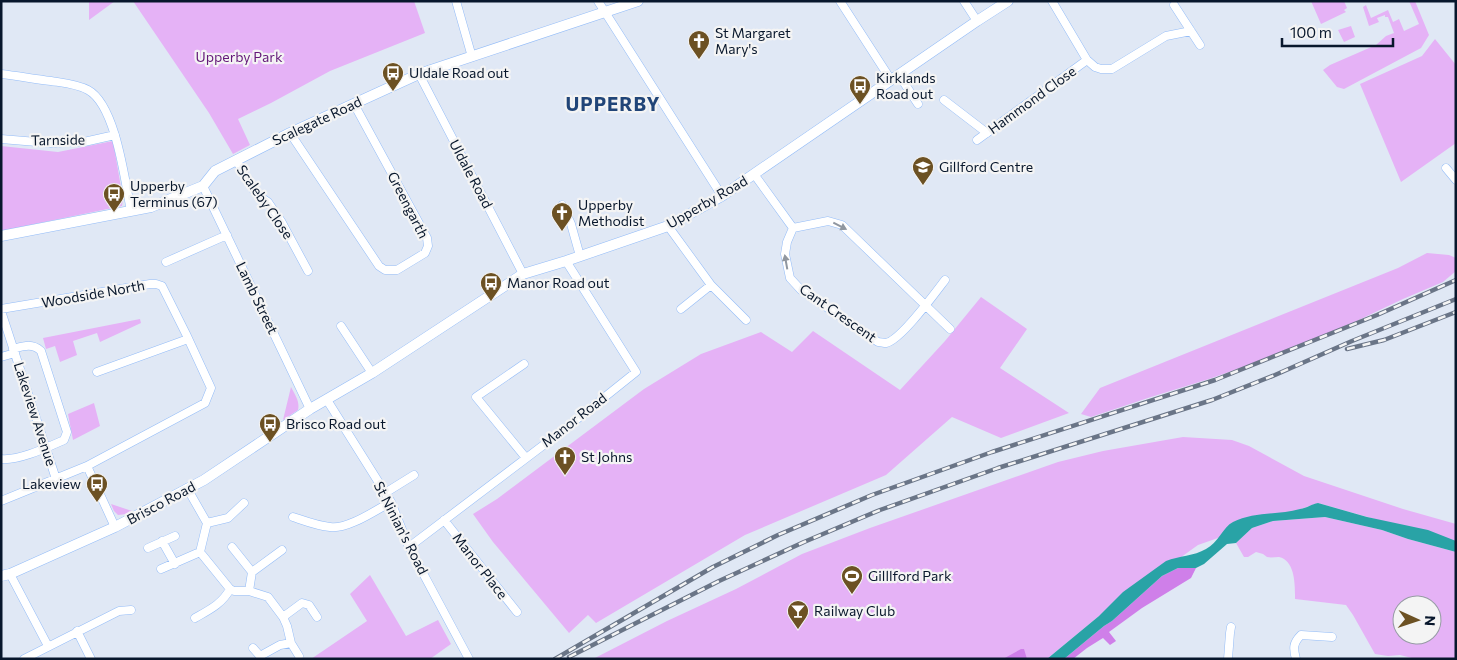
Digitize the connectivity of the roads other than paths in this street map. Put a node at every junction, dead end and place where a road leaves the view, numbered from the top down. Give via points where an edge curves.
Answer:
1 (456, 1) edge
2 (598, 1) edge
3 (638, 1) edge
4 (840, 1) edge
5 (964, 1) edge
6 (1008, 1) edge
7 (1052, 1) edge
8 (1174, 5) dead end
9 (605, 13) junction
10 (977, 21) junction
11 (1191, 31) junction
12 (1200, 45) dead end
13 (472, 57) junction
14 (1087, 60) junction
15 (1, 74) edge
16 (419, 74) junction
17 (895, 77) junction
18 (944, 100) dead end
19 (354, 104) junction
20 (918, 104) dead end
21 (290, 133) junction
22 (987, 133) junction
23 (114, 135) junction
24 (1, 138) edge
25 (977, 140) dead end
26 (236, 160) junction
27 (1446, 168) dead end
28 (754, 174) junction
29 (1456, 180) edge
30 (203, 186) junction
31 (722, 196) junction
32 (562, 205) dead end
33 (131, 211) junction
34 (668, 226) junction
35 (793, 228) junction
36 (227, 235) junction
37 (1, 236) edge
38 (580, 256) junction
39 (566, 261) junction
40 (166, 262) dead end
41 (308, 271) dead end
42 (523, 274) junction
43 (945, 280) dead end
44 (711, 285) junction
45 (925, 305) junction
46 (681, 309) dead end
47 (1, 310) edge
48 (746, 320) dead end
49 (341, 326) dead end
50 (950, 330) dead end
51 (188, 339) junction
52 (14, 351) junction
53 (1, 357) edge
54 (524, 364) dead end
55 (97, 372) dead end
56 (372, 372) junction
57 (327, 400) junction
58 (310, 409) junction
59 (46, 448) junction
60 (526, 458) junction
61 (1, 459) edge
62 (87, 466) junction
63 (414, 474) dead end
64 (56, 479) junction
65 (187, 488) junction
66 (385, 493) junction
67 (1, 501) edge
68 (391, 502) junction
69 (244, 503) dead end
70 (293, 517) dead end
71 (444, 520) junction
72 (207, 523) junction
73 (115, 527) junction
74 (175, 536) dead end
75 (162, 541) junction
76 (232, 547) dead end
77 (408, 547) junction
78 (148, 548) dead end
79 (282, 550) dead end
80 (200, 552) junction
81 (175, 564) junction
82 (161, 569) dead end
83 (252, 572) junction
84 (5, 575) edge
85 (230, 589) junction
86 (249, 591) junction
87 (131, 610) dead end
88 (517, 612) dead end
89 (283, 617) junction
90 (195, 618) dead end
91 (317, 618) dead end
92 (1232, 627) dead end
93 (77, 631) junction
94 (1332, 637) dead end
95 (291, 643) junction
96 (48, 646) junction
97 (253, 648) dead end
98 (299, 656) dead end
99 (24, 659) edge
100 (91, 659) edge
101 (470, 659) edge
102 (1228, 659) edge
103 (1296, 659) edge

1 - 13 street
2 - 9 street
3 - 9 street, Scalegate Road
4 - 17 street
5 - 10 street
6 - 10 street, Upperby Road
7 - 14 street
8 - 11 street
9 - 13 street, Scalegate Road
9 - 31 street
10 - 17 street, Upperby Road
11 - 12 street
11 - 14 street via 1166,36 1112,69 1095,67
13 - 16 street, Scalegate Road
14 - 22 street, Hammond Close
15 - 23 street via 76,85 90,91 102,103
16 - 19 street, Scalegate Road
16 - 42 street, Uldale Road
17 - 20 street
17 - 28 street, Upperby Road
18 - 22 street
19 - 21 street, Scalegate Road
19 - 21 street, Greengarth via 427,238 425,253 397,270 385,270 379,266
21 - 26 street, Scalegate Road
22 - 25 street, Hammond Close
23 - 24 street, Tarnside via 84,142 49,143
23 - 33 street
26 - 30 street, Scalegate Road via 215,171
26 - 41 street, Scaleby Close via 256,194 268,202 282,221
27 - 29 street
28 - 31 street, Upperby Road
28 - 35 street
30 - 33 street, Scalegate Road via 151,207
30 - 36 street, Lamb Street
31 - 34 street, Upperby Road
32 - 38 street
33 - 37 street, Scalegate Road
34 - 38 street, Upperby Road
34 - 44 street
35 -> 45 street via 828,221 842,225
45 -> 35 street, Cant Crescent via 899,335 885,343 878,342 801,290 790,278 785,254
36 - 40 street
36 - 58 street, Lamb Street
38 - 39 street, Upperby Road
39 - 42 street, Upperby Road
39 - 60 street, Manor Road via 636,372
42 - 56 street, Upperby Road
43 - 45 street
44 - 46 street
44 - 48 street
45 - 50 street
47 - 51 street, Woodside North via 156,284 162,286
47 - 52 street, Lakeview Avenue
49 - 56 street
51 - 55 street
51 - 62 street, Woodside North via 211,388 205,403
52 - 53 street
52 - 59 street, Lakeview Avenue
52 - 59 street via 35,346 41,351 67,432 64,440
54 - 60 street via 476,397
56 - 57 street, Upperby Road
57 - 58 street, Upperby Road
57 - 66 street, St Ninian's Road
58 - 65 street, Brisco Road
59 - 61 street via 8,460
59 - 64 street, Lakeview Avenue
60 - 71 street, Manor Road
62 - 64 street, Lakeview Avenue
62 - 73 street
63 - 66 street
64 - 67 street
65 - 72 street
65 - 73 street, Brisco Road
66 - 68 street, St Ninian's Road
68 - 70 street via 351,523 332,528
68 - 77 street, St Ninian's Road
69 - 72 street via 228,518
71 - 77 street, Manor Road
71 - 88 street, Manor Place
72 - 80 street
73 - 84 street, Brisco Road
74 - 75 street
75 - 78 street
75 - 81 street
76 - 83 street
77 - 101 street, St Ninian's Road
79 - 83 street
80 - 81 street
80 - 85 street
81 - 82 street
83 - 86 street
84 - 96 street
85 - 86 street
85 - 90 street via 216,606
86 - 89 street via 268,597
87 - 93 street via 119,610
89 - 91 street via 302,603 309,605
89 - 95 street
92 - 102 street
93 - 96 street
93 - 100 street
94 - 103 street via 1301,635 1293,650
95 - 97 street via 260,656
95 - 98 street
96 - 99 street

